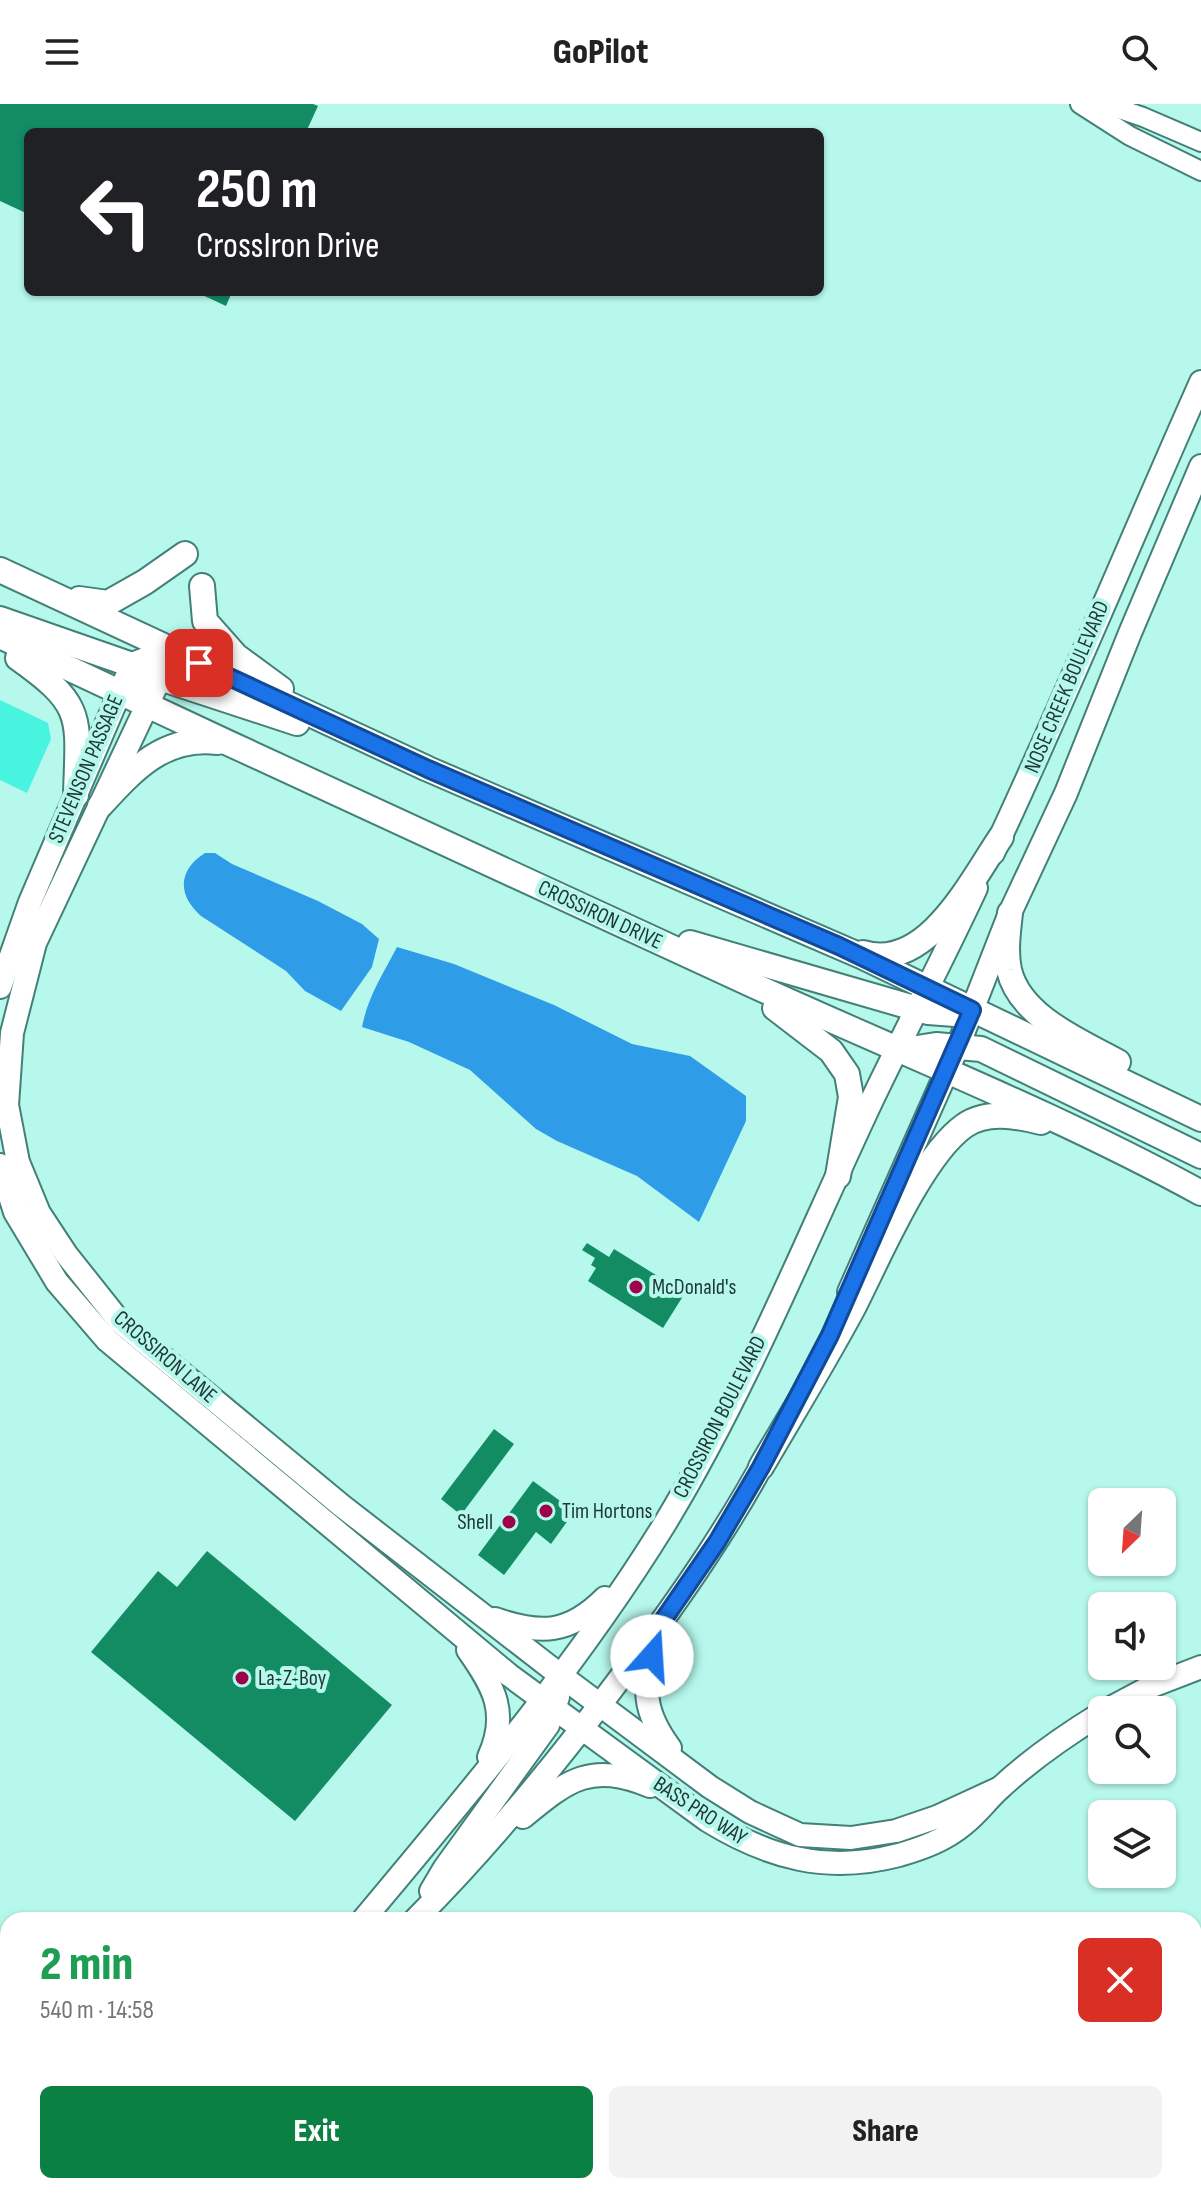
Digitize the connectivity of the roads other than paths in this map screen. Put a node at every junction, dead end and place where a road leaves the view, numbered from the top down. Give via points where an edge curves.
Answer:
1 (1080, 104) edge
2 (1105, 104) edge
3 (1201, 142) edge
4 (1201, 171) edge
5 (1201, 382) edge
6 (1198, 474) edge
7 (185, 554) dead end
8 (0, 570) edge
9 (202, 586) dead end
10 (57, 596) junction
11 (0, 619) edge
12 (0, 636) edge
13 (144, 637) junction
14 (0, 645) edge
15 (172, 650) junction
16 (132, 665) junction
17 (160, 678) junction
18 (119, 692) junction
19 (146, 705) junction
20 (322, 720) junction
21 (228, 744) junction
22 (402, 757) junction
23 (76, 795) junction
24 (100, 806) junction
25 (1001, 837) junction
26 (40, 906) junction
27 (581, 906) junction
28 (1010, 913) junction
29 (839, 946) junction
30 (688, 955) junction
31 (0, 987) edge
32 (922, 999) junction
33 (972, 1010) junction
34 (958, 1046) junction
35 (898, 1051) junction
36 (946, 1072) junction
37 (1201, 1106) edge
38 (1201, 1119) edge
39 (1095, 1137) junction
40 (1201, 1156) edge
41 (0, 1165) edge
42 (838, 1176) junction
43 (1201, 1193) edge
44 (761, 1467) junction
45 (635, 1569) junction
46 (477, 1613) junction
47 (454, 1629) junction
48 (657, 1629) junction
49 (1201, 1667) edge
50 (560, 1675) junction
51 (1133, 1696) edge
52 (549, 1704) junction
53 (601, 1704) junction
54 (1088, 1722) edge
55 (582, 1728) junction
56 (688, 1771) junction
57 (479, 1781) junction
58 (1000, 1788) junction
59 (673, 1795) junction
60 (472, 1860) junction
61 (370, 1912) edge
62 (420, 1912) edge
63 (423, 1912) edge

1 - 4 street
2 - 3 street
5 - 25 street, NOSE CREEK BOULEVARD
6 - 28 street, NOSE CREEK BOULEVARD via 1089,741
7 - 10 main road via 108,603
8 - 10 main road
9 - 20 main road via 205,621 220,639
10 - 13 main road
11 - 16 main road
12 - 18 main road, CROSSIRON DRIVE
13 - 15 main road
13 - 16 street, STEVENSON PASSAGE
14 - 23 main road via 45,677 71,706 78,736
15 - 16 main road
15 - 17 street, STEVENSON PASSAGE
15 - 20 main road
16 - 18 street, STEVENSON PASSAGE
17 - 18 main road via 145,678
17 - 19 street, STEVENSON PASSAGE
17 - 22 main road
18 - 19 main road, CROSSIRON DRIVE
18 - 23 street, STEVENSON PASSAGE
19 - 21 main road, CROSSIRON DRIVE
19 - 24 street, STEVENSON PASSAGE
20 - 22 main road
21 - 24 main road via 203,740 163,749 137,766
21 - 27 main road, CROSSIRON DRIVE
22 - 29 main road
23 - 26 street, STEVENSON PASSAGE
24 - 26 street, STEVENSON PASSAGE
25 - 29 main road via 929,936 885,956
25 - 32 street, NOSE CREEK BOULEVARD
26 - 31 street
26 - 46 street, CROSSIRON LANE via 12,1033 7,1105 18,1162 39,1213 120,1322
27 - 30 main road, CROSSIRON DRIVE
27 - 32 main road via 674,939
28 - 33 street, NOSE CREEK BOULEVARD
28 - 37 main road via 1010,974 1035,1011
29 - 32 main road
30 - 35 main road, CROSSIRON DRIVE
30 - 42 main road via 802,1026 841,1063 851,1097
32 - 33 main road via 955,1014
32 - 35 street, CROSSIRON BOULEVARD
33 - 34 street
33 - 38 main road
34 - 35 main road
34 - 36 street
34 - 40 main road via 1006,1060
35 - 36 main road, CROSSIRON DRIVE
35 - 42 street, CROSSIRON BOULEVARD
36 - 39 main road, CROSSIRON DRIVE
36 - 44 street via 830,1335
39 - 43 main road, CROSSIRON DRIVE
39 - 44 main road via 1002,1115 974,1120 948,1140
41 - 47 street, CROSSIRON LANE via 15,1212 51,1272 107,1340
42 - 45 street, CROSSIRON BOULEVARD via 713,1441
44 - 48 street
45 - 46 street via 587,1614 557,1628 538,1630
45 - 50 street, CROSSIRON BOULEVARD
46 - 50 street, CROSSIRON LANE
47 - 52 street, CROSSIRON LANE
47 - 57 street via 493,1691 500,1713 495,1746
48 - 53 street
48 - 56 street via 647,1704 653,1725
49 - 51 street, BASS PRO WAY
50 - 52 street
50 - 53 street, BASS PRO WAY
52 - 55 street, BASS PRO WAY
52 - 57 street
52 - 62 street via 542,1733 444,1869
53 - 55 street
53 - 56 street, BASS PRO WAY
54 - 58 street, BASS PRO WAY
55 - 59 street, BASS PRO WAY
55 - 60 street
56 - 58 street, BASS PRO WAY via 763,1819 800,1835 820,1837 896,1831
57 - 61 street
58 - 59 street, BASS PRO WAY via 943,1838 894,1856 841,1865 792,1859 739,1840
59 - 60 street via 607,1773 578,1779
60 - 63 street

